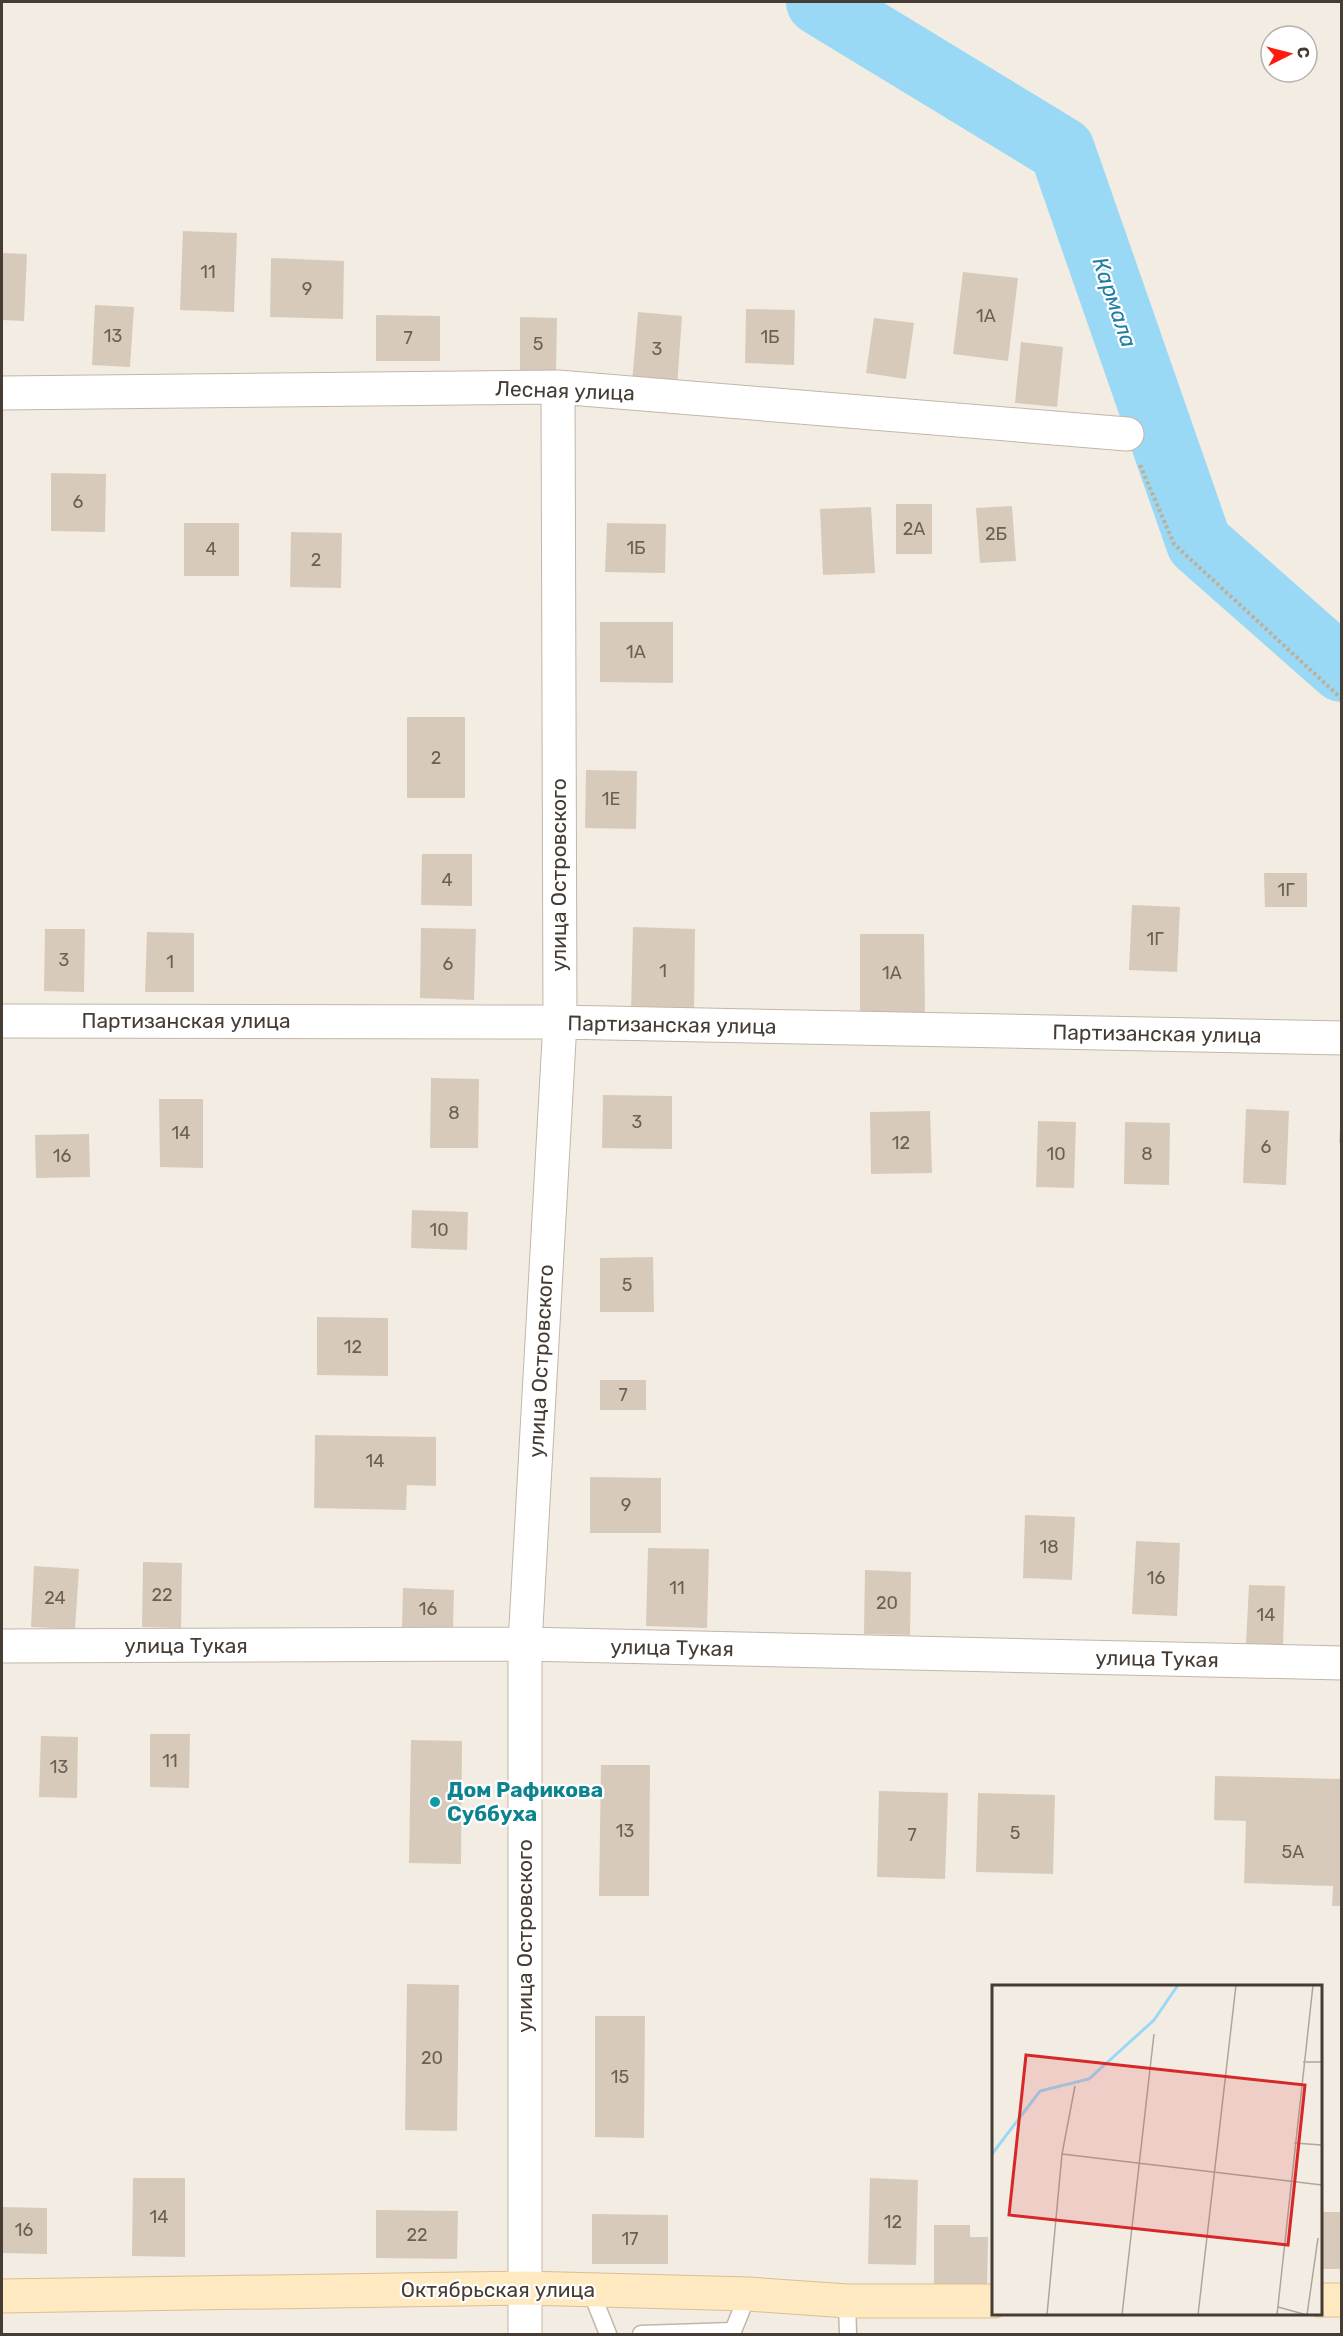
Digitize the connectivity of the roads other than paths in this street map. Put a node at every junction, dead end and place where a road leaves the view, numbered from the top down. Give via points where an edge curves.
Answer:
1 (558, 387) junction
2 (2, 393) edge
3 (1127, 435) road end
4 (2, 1021) edge
5 (560, 1022) junction
6 (1341, 1038) edge
7 (525, 1644) junction
8 (2, 1646) edge
9 (1341, 1663) edge
10 (525, 2288) junction
11 (590, 2289) junction
12 (748, 2294) junction
13 (2, 2296) edge
14 (1322, 2300) edge
15 (1341, 2300) edge
16 (847, 2301) junction
17 (992, 2301) edge
18 (525, 2334) edge
19 (608, 2334) edge
20 (641, 2334) edge
21 (848, 2334) edge

1 - 2 street, Лесная улица
1 - 3 street, Лесная улица
1 - 5 street, улица Островского
4 - 5 street, Партизанская улица
5 - 6 street, Партизанская улица
5 - 7 street, улица Островского
7 - 8 street, улица Тукая
7 - 9 street, улица Тукая
7 - 10 street, улица Островского
10 - 11 main road, Октябрьская улица
10 - 13 main road, Октябрьская улица
10 - 18 street, улица Островского
11 - 12 main road, Октябрьская улица
11 - 19 lane
12 - 16 main road, Октябрьская улица
12 - 20 lane via 733,2331
14 - 15 main road
16 - 17 main road, Октябрьская улица
16 - 21 lane

